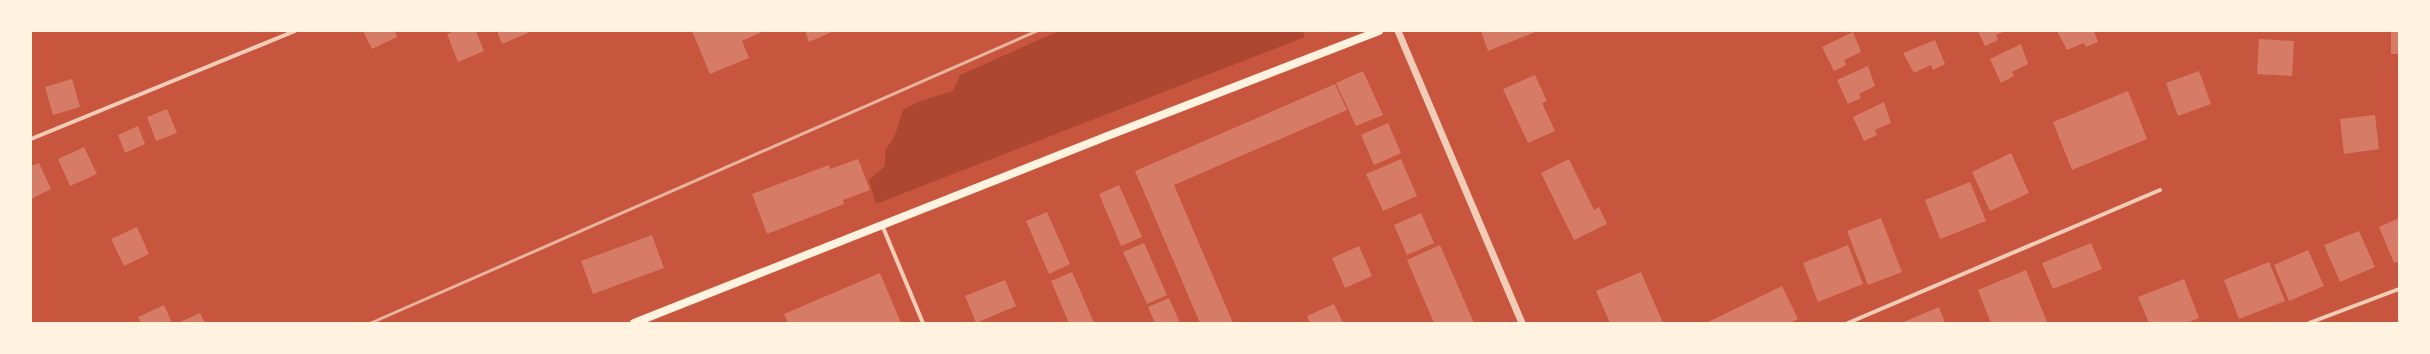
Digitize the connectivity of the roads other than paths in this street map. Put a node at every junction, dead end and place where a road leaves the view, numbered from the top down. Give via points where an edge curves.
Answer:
1 (295, 31) edge
2 (1379, 31) edge
3 (1398, 31) edge
4 (31, 139) edge
5 (2160, 190) dead end
6 (882, 225) junction
7 (2399, 289) edge
8 (634, 323) edge
9 (922, 323) edge
10 (1522, 323) edge
11 (1848, 323) edge
12 (2309, 323) edge

1 - 4 street
2 - 6 main road
3 - 10 street
5 - 11 street
6 - 8 main road
6 - 9 street
7 - 12 street

